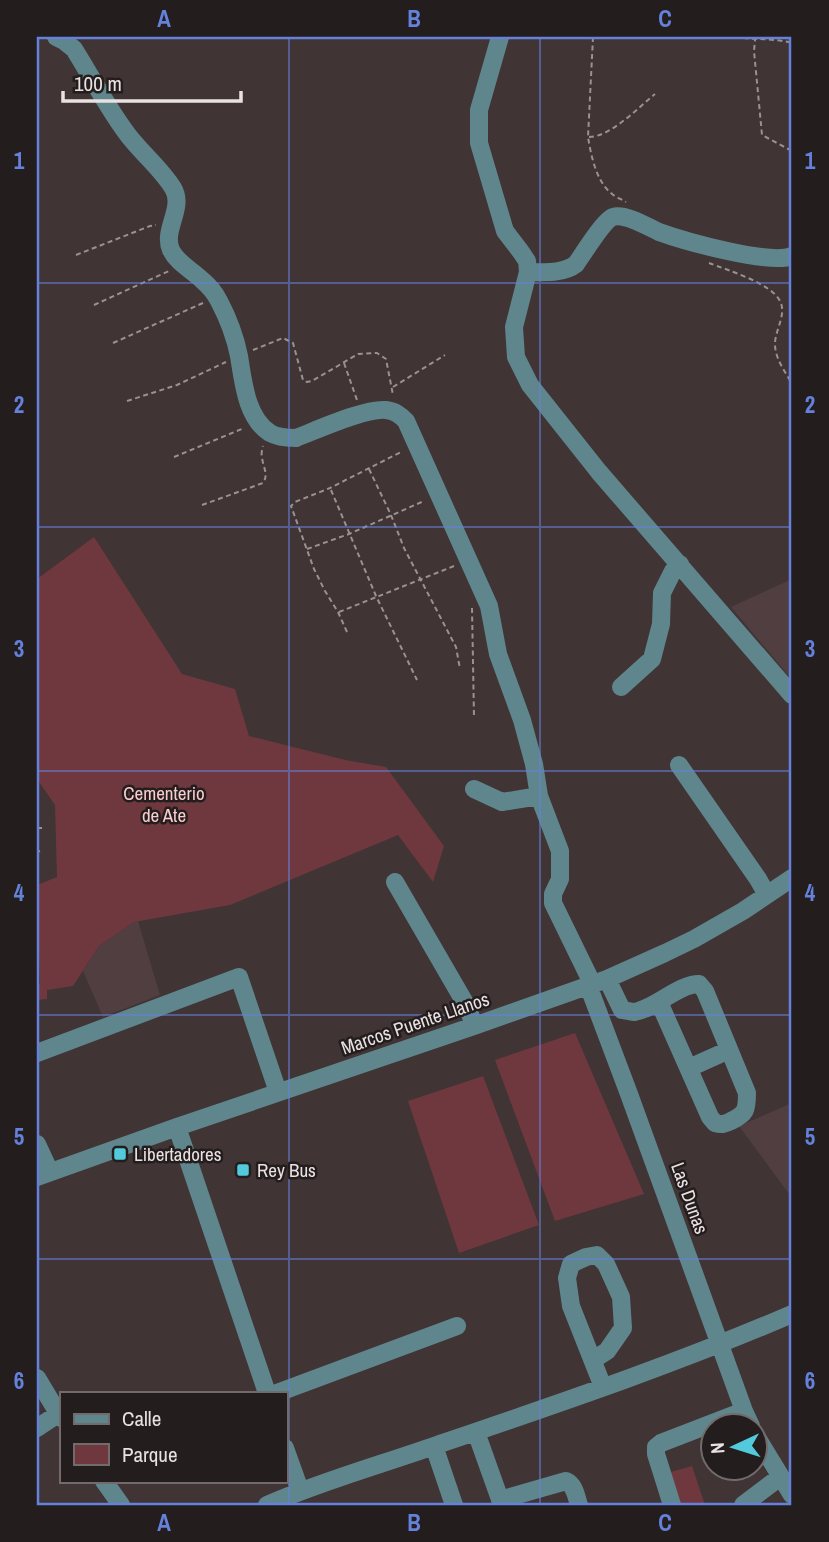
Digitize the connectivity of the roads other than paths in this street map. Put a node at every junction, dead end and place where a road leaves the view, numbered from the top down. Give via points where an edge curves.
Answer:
1 (56, 37) edge
2 (500, 37) edge
3 (792, 256) edge
4 (528, 272) junction
5 (680, 564) junction
6 (621, 687) dead end
7 (792, 695) edge
8 (679, 765) dead end
9 (474, 789) dead end
10 (539, 796) junction
11 (396, 882) dead end
12 (791, 883) edge
13 (767, 895) junction
14 (596, 982) junction
15 (659, 1002) junction
16 (474, 1026) junction
17 (729, 1050) junction
18 (37, 1053) edge
19 (689, 1068) junction
20 (278, 1092) junction
21 (177, 1127) junction
22 (37, 1144) edge
23 (43, 1175) edge
24 (792, 1314) edge
25 (457, 1326) dead end
26 (721, 1345) junction
27 (593, 1360) junction
28 (37, 1377) edge
29 (603, 1387) junction
30 (267, 1392) edge
31 (280, 1392) edge
32 (745, 1412) edge
33 (60, 1416) edge
34 (37, 1429) edge
35 (476, 1432) junction
36 (700, 1432) edge
37 (434, 1446) junction
38 (287, 1454) edge
39 (770, 1461) edge
40 (780, 1477) junction
41 (105, 1482) edge
42 (300, 1490) junction
43 (792, 1495) edge
44 (501, 1502) edge
45 (121, 1505) edge
46 (267, 1505) edge
47 (454, 1505) edge
48 (579, 1505) edge
49 (672, 1505) edge
50 (743, 1505) edge

1 - 10 street via 74,49 126,133 174,190 177,206 171,223 172,251 217,297 231,326 247,400 264,428 296,438 362,414 387,410 406,421 489,606 498,654 522,720
2 - 4 street via 479,110 479,143 505,231 527,261
3 - 4 street via 762,257 701,245 615,216 570,268
4 - 5 street via 514,327 516,357 530,385
5 - 6 street via 662,593 661,624 652,660
5 - 7 street
8 - 13 street
9 - 10 street via 502,802
10 - 14 street via 560,851 553,902
11 - 16 street
12 - 13 street, Marcos Puente Llanos
13 - 14 street, Marcos Puente Llanos via 694,939
14 - 15 street via 622,1010 633,1012
14 - 16 street, Marcos Puente Llanos
14 - 26 street, Las Dunas via 634,1106
15 - 17 street via 699,984
15 - 19 street
16 - 20 street, Marcos Puente Llanos
17 - 19 street
17 - 19 street via 747,1104 742,1116 723,1125 710,1117
18 - 20 street via 239,976
20 - 21 street, Marcos Puente Llanos
21 - 23 street, Marcos Puente Llanos
21 - 30 street
22 - 23 street
24 - 26 street
25 - 31 street
26 - 29 street
26 - 32 street, Las Dunas
27 - 27 street via 607,1351 623,1328 621,1297 597,1255 571,1264 567,1278 571,1306
27 - 29 street
28 - 33 street
29 - 35 street
33 - 34 street
35 - 37 street
35 - 44 street
36 - 49 street via 656,1447
37 - 42 street
37 - 47 street
38 - 42 street
39 - 40 street
40 - 43 street
40 - 50 street
41 - 45 street
42 - 46 street
44 - 48 street via 566,1481 574,1488

